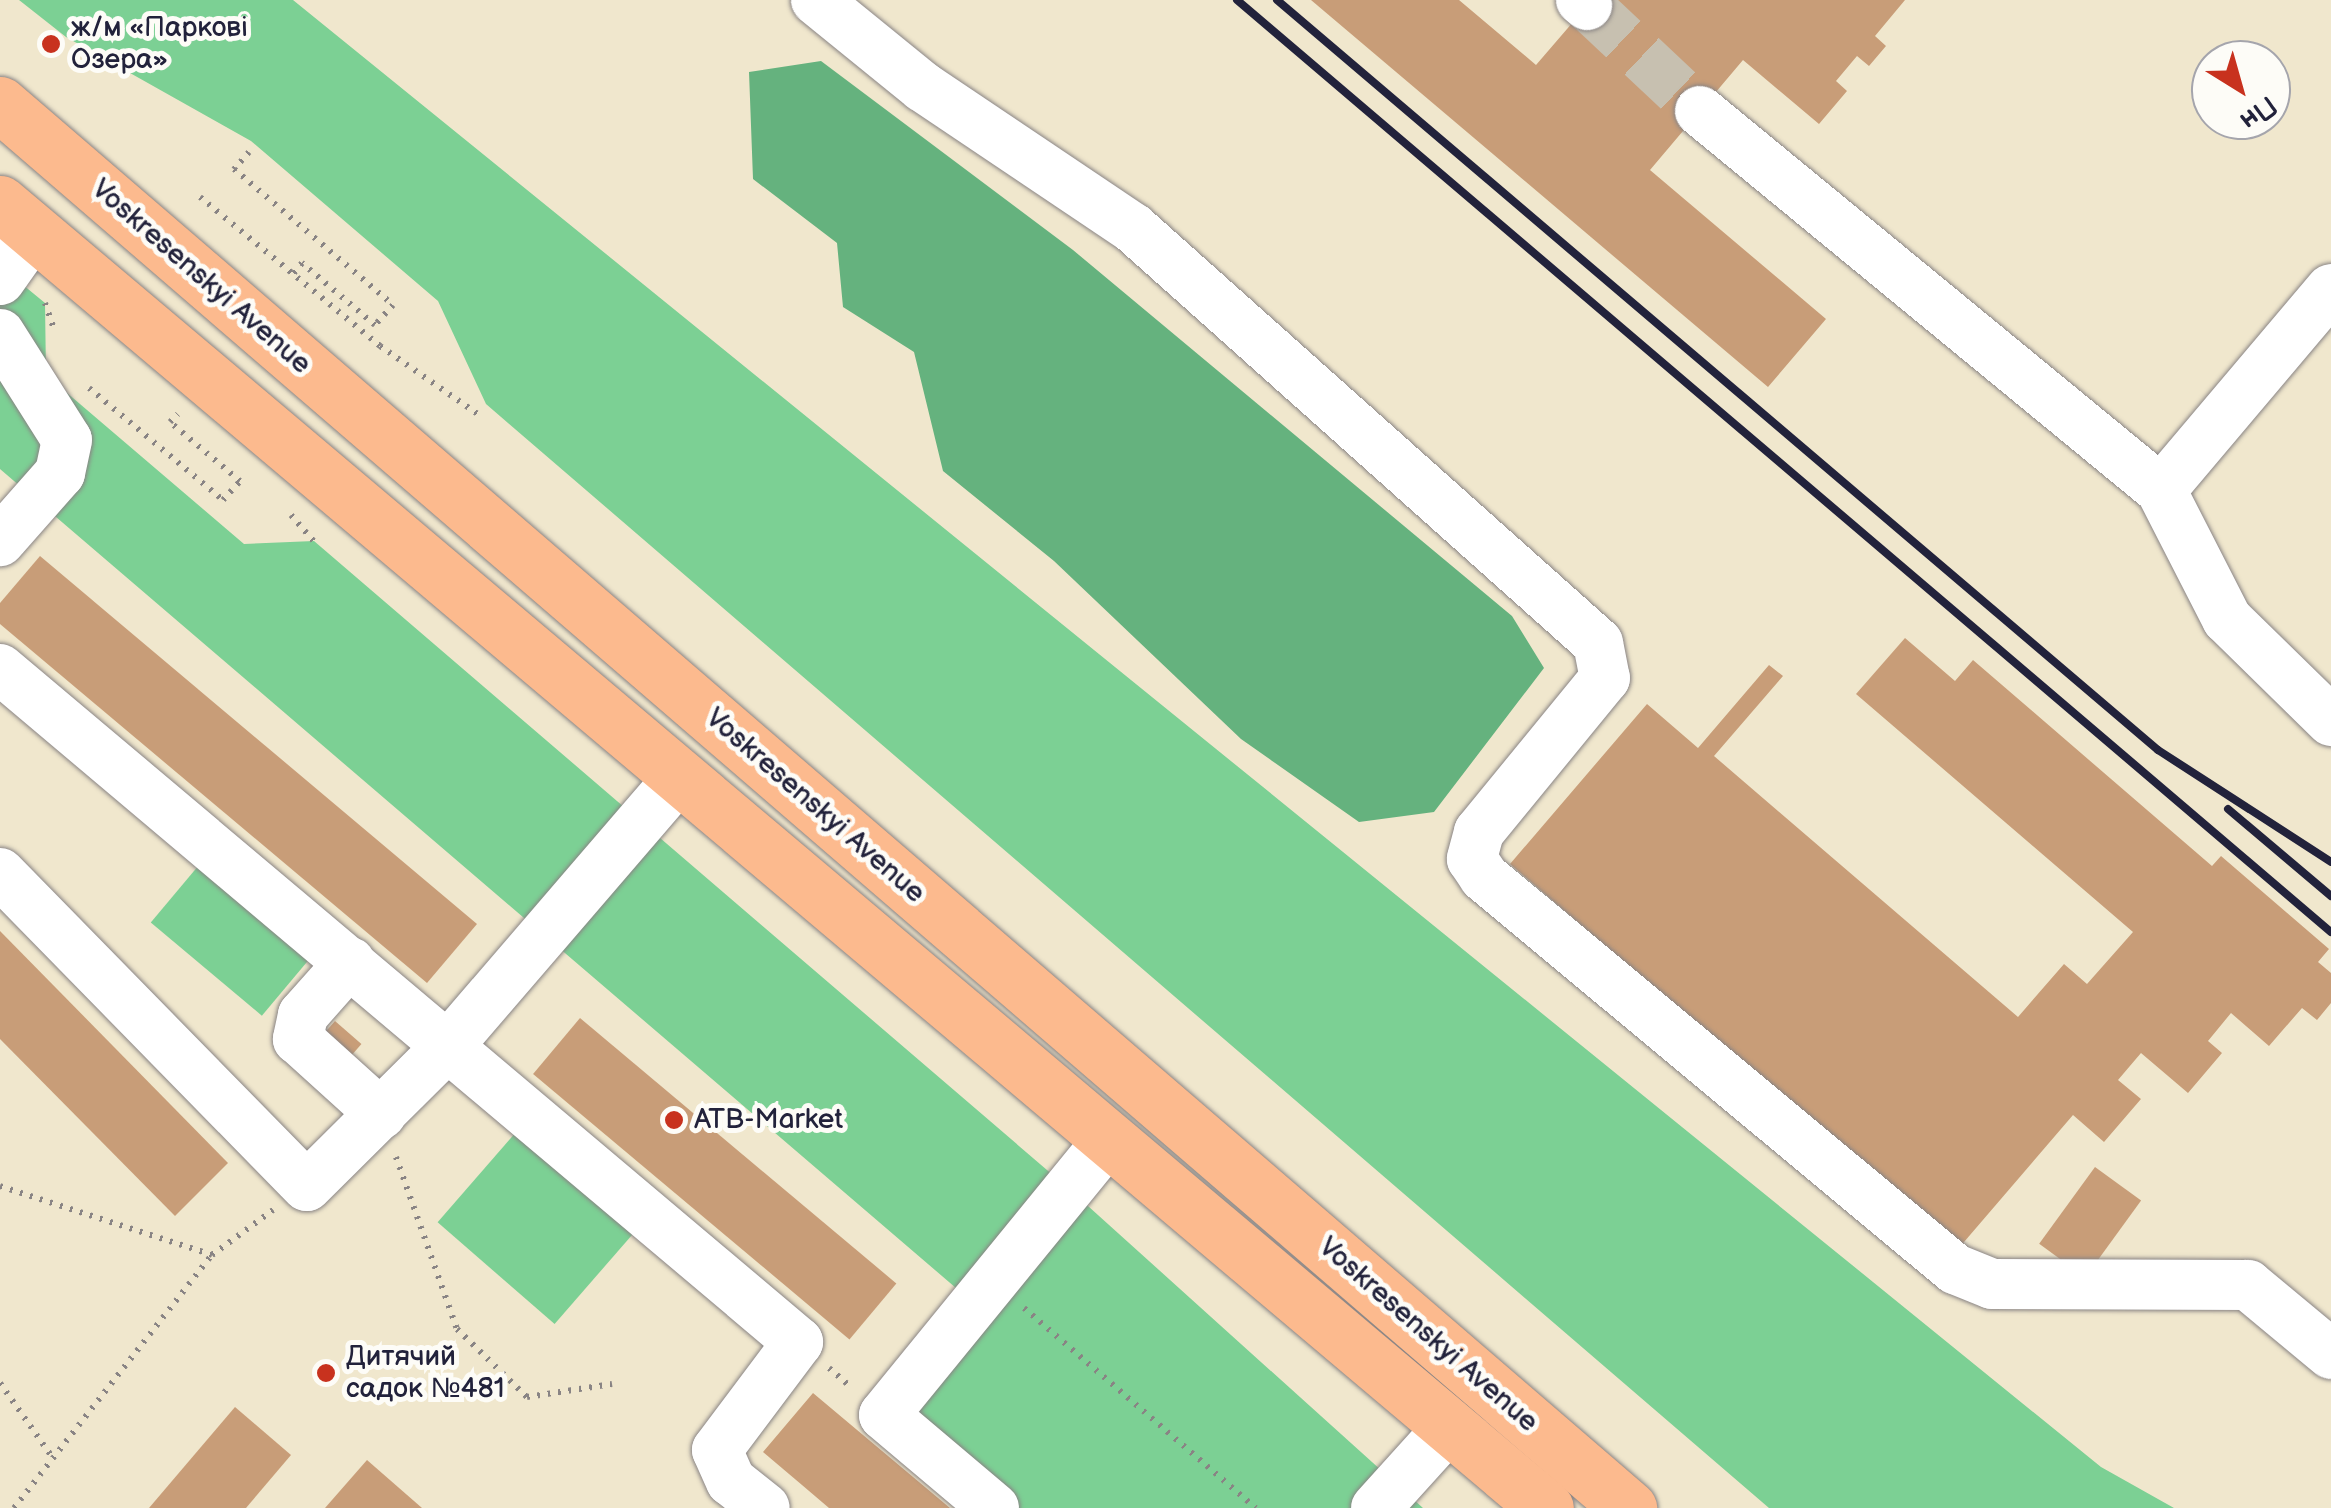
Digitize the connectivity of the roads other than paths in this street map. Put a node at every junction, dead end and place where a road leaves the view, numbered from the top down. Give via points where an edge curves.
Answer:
1 (816, 0) edge
2 (0, 104) edge
3 (1700, 111) tunnel mouth
4 (17, 217) edge
5 (0, 280) edge
6 (2331, 290) edge
7 (0, 334) edge
8 (2160, 490) junction
9 (0, 541) edge
10 (0, 669) edge
11 (2331, 721) edge
12 (679, 778) junction
13 (0, 872) edge
14 (350, 962) junction
15 (450, 1046) junction
16 (381, 1114) junction
17 (1109, 1139) junction
18 (2331, 1354) edge
19 (1450, 1426) junction
20 (765, 1508) edge
21 (994, 1508) edge
22 (1376, 1508) edge
23 (1546, 1508) edge
24 (1629, 1508) edge

1 - 18 lane via 922,87 1133,228 1598,643 1604,678 1479,832 1472,859 1484,876 1954,1269 1992,1284 2248,1285
2 - 24 main road, Voskresenskyi Avenue
3 - 8 lane
4 - 5 lane
4 - 12 main road, Voskresenskyi Avenue
6 - 8 lane
7 - 9 lane via 67,440 60,474
8 - 11 lane via 2227,619
10 - 14 lane
12 - 15 lane
12 - 17 main road, Voskresenskyi Avenue
13 - 16 lane via 307,1186
14 - 15 lane
14 - 16 lane via 303,1015 298,1039
15 - 16 lane
15 - 20 lane via 798,1342 716,1450 731,1481
17 - 19 main road, Voskresenskyi Avenue
17 - 21 lane via 884,1415
19 - 22 lane
19 - 23 main road, Voskresenskyi Avenue

